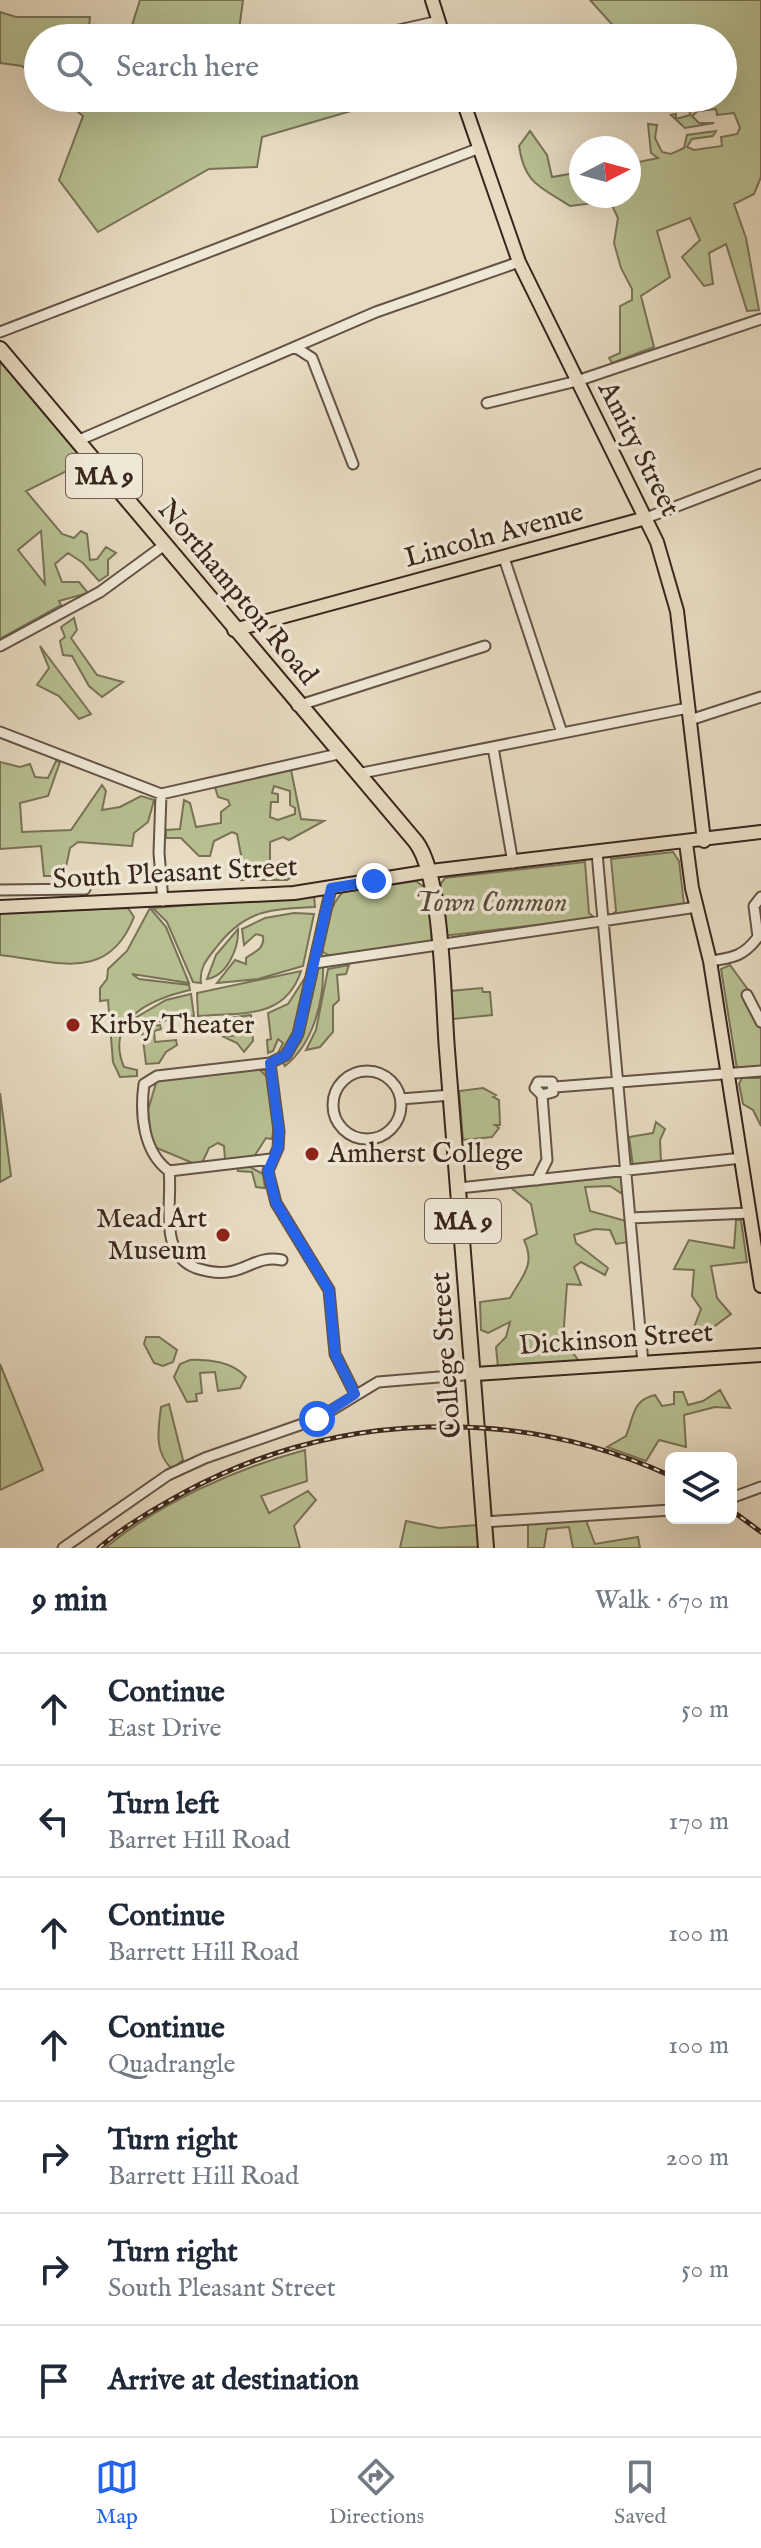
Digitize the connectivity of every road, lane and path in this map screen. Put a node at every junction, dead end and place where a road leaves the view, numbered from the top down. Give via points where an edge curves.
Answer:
1 (432, 0) edge
2 (439, 21) junction
3 (426, 24) edge
4 (440, 24) edge
5 (466, 112) edge
6 (477, 149) junction
7 (519, 262) junction
8 (761, 319) edge
9 (0, 332) edge
10 (316, 338) junction
11 (295, 347) junction
12 (0, 349) edge
13 (312, 358) junction
14 (577, 381) junction
15 (487, 403) dead end
16 (77, 441) junction
17 (353, 464) dead end
18 (761, 474) edge
19 (646, 518) junction
20 (163, 546) junction
21 (504, 558) junction
22 (234, 630) junction
23 (0, 646) edge
24 (485, 646) dead end
25 (761, 697) edge
26 (297, 706) junction
27 (689, 714) junction
28 (0, 732) edge
29 (562, 733) junction
30 (493, 747) junction
31 (338, 754) junction
32 (357, 774) junction
33 (161, 794) junction
34 (761, 832) edge
35 (704, 841) junction
36 (686, 843) junction
37 (597, 853) junction
38 (513, 863) junction
39 (431, 871) junction
40 (331, 888) junction
41 (85, 889) dead end
42 (0, 890) edge
43 (761, 897) edge
44 (163, 901) junction
45 (0, 907) edge
46 (697, 907) junction
47 (603, 922) junction
48 (438, 945) junction
49 (710, 961) junction
50 (315, 963) junction
51 (761, 994) edge
52 (760, 1017) edge
53 (270, 1063) junction
54 (761, 1071) edge
55 (728, 1073) junction
56 (617, 1082) junction
57 (451, 1095) junction
58 (401, 1099) junction
59 (742, 1158) junction
60 (271, 1159) junction
61 (169, 1171) junction
62 (625, 1171) junction
63 (537, 1180) junction
64 (459, 1188) junction
65 (750, 1213) junction
66 (630, 1218) junction
67 (282, 1260) dead end
68 (761, 1286) edge
69 (761, 1355) edge
70 (643, 1363) junction
71 (475, 1374) junction
72 (355, 1394) junction
73 (761, 1487) edge
74 (737, 1496) edge
75 (665, 1510) edge
76 (484, 1522) junction
77 (63, 1548) edge
78 (486, 1548) edge

1 - 2 main road
2 - 3 street
2 - 4 main road
5 - 6 main road, Amity Street
6 - 7 main road, Amity Street
6 - 9 street
7 - 10 street
7 - 14 main road, Amity Street
8 - 14 street
10 - 11 street
10 - 13 street
11 - 13 street
11 - 16 street
12 - 16 highway, Northampton Road / MA 9
13 - 17 street
14 - 15 street
14 - 19 main road, Amity Street
16 - 20 highway, Northampton Road / MA 9
18 - 19 street, Lincoln Avenue
19 - 21 main road, Lincoln Avenue
19 - 27 main road, Amity Street via 675,601
20 - 22 highway, Northampton Road / MA 9
20 - 23 street via 114,583
21 - 22 main road, Lincoln Avenue
21 - 29 street
22 - 26 highway, Northampton Road / MA 9
24 - 26 street
25 - 27 street
26 - 31 highway, Northampton Road / MA 9
27 - 29 street
27 - 35 main road, Amity Street
28 - 33 street
29 - 30 street
30 - 32 street
30 - 38 street
31 - 32 highway, Northampton Road / MA 9
31 - 33 street
32 - 39 highway, Northampton Road / MA 9 via 422,850
33 - 44 street
34 - 35 main road, South Pleasant Street
35 - 36 main road, South Pleasant Street
36 - 37 main road, South Pleasant Street
36 - 46 main road
37 - 38 main road, South Pleasant Street
37 - 47 street
38 - 39 main road, South Pleasant Street
39 - 40 main road, South Pleasant Street
39 - 48 highway, College Street / MA 9
40 - 44 main road, South Pleasant Street
40 - 50 street
41 - 42 street, South Pleasant Street
43 - 49 street via 754,906 755,942 741,957
44 - 45 main road, South Pleasant Street
46 - 47 street
46 - 49 main road
47 - 48 street
47 - 56 street
48 - 50 street
48 - 57 highway, College Street / MA 9
49 - 55 main road
50 - 53 street via 298,1034 286,1055
51 - 52 street via 748,997
53 - 60 street via 279,1131
53 - 61 street via 157,1076 144,1084 149,1147
54 - 55 street
55 - 56 street
55 - 59 main road
56 - 62 street
56 - 63 street via 555,1087 538,1082 547,1160
57 - 58 street
57 - 64 highway, College Street / MA 9
58 - 58 street via 385,1076 357,1072 336,1091 333,1110 349,1133 367,1139 393,1127
59 - 62 street
59 - 65 main road
60 - 61 street
60 - 72 street via 268,1171 276,1203 329,1290 335,1354
61 - 67 street via 172,1236 186,1263 224,1273 265,1258
62 - 63 street
62 - 66 street
63 - 64 street
64 - 71 highway, College Street / MA 9
65 - 66 street
65 - 68 main road
66 - 70 street
69 - 70 main road, Dickinson Street
70 - 71 main road, Dickinson Street
71 - 72 street via 389,1378
71 - 76 highway, College Street / MA 9
72 - 77 street via 317,1419 168,1475
73 - 74 street
75 - 76 street
76 - 78 highway, College Street / MA 9

